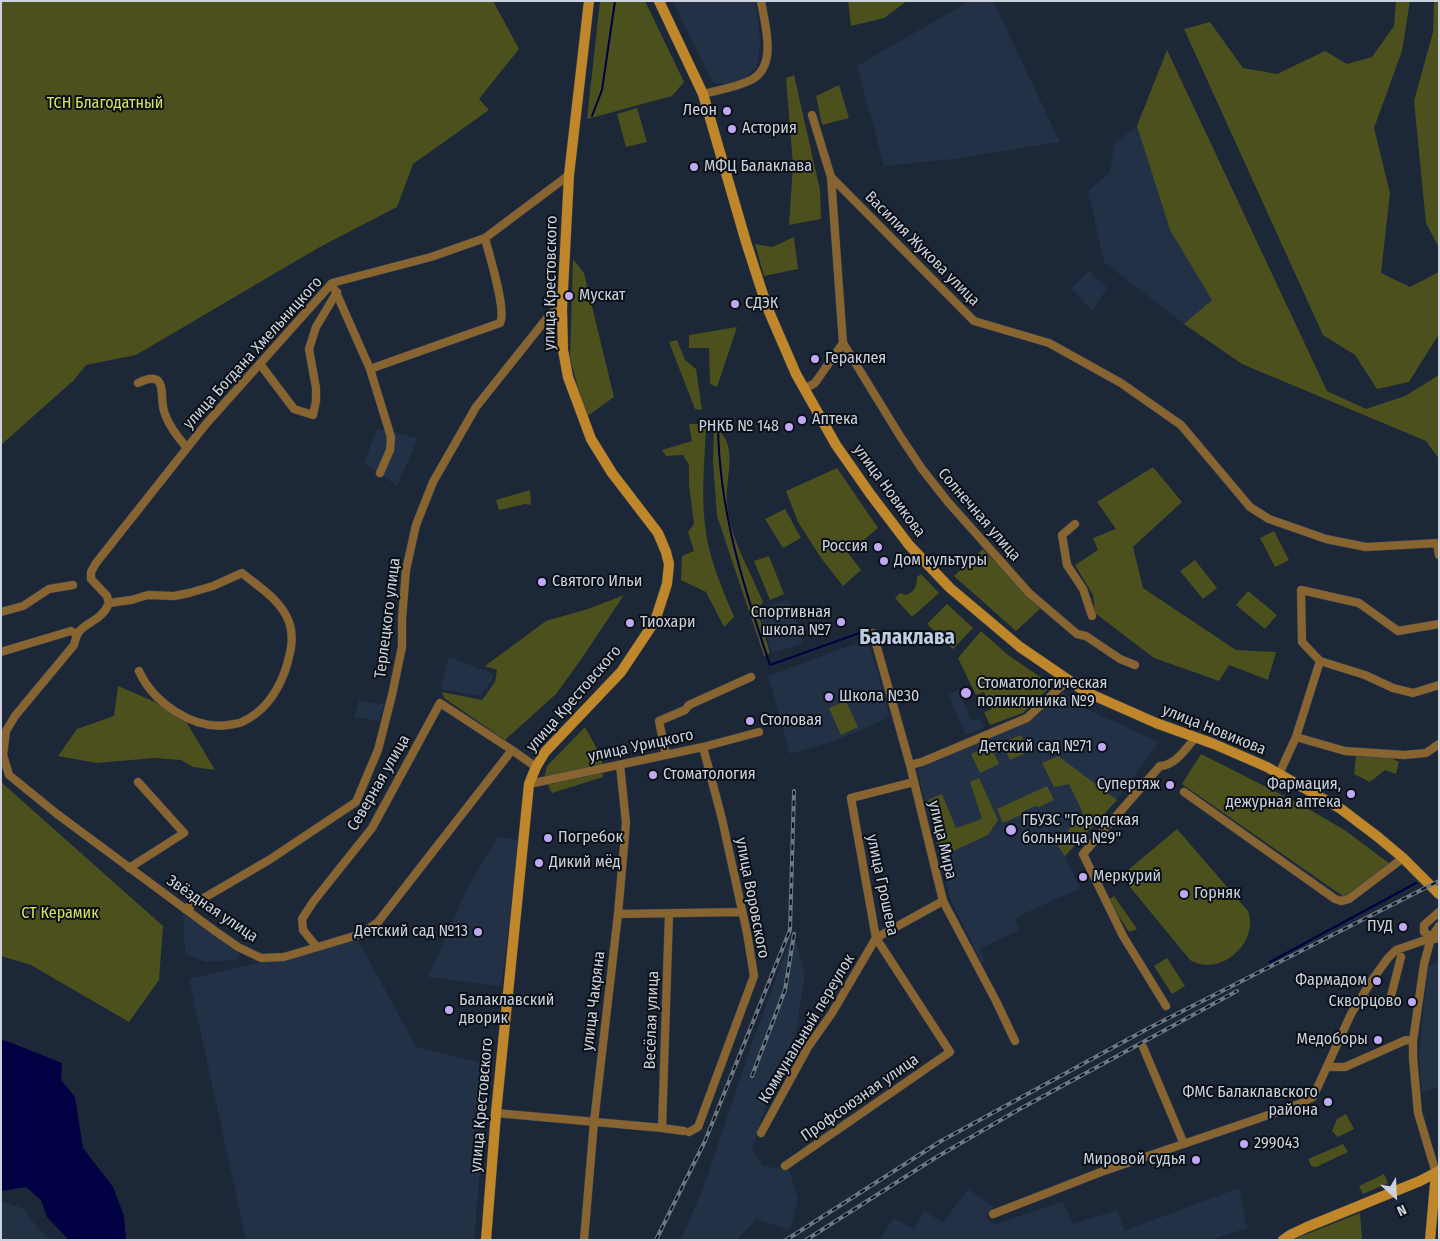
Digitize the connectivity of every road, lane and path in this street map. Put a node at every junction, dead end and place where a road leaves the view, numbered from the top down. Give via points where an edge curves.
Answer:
1 (589, 1) edge
2 (658, 1) edge
3 (761, 1) edge
4 (703, 94) junction
5 (812, 114) dead end
6 (569, 175) junction
7 (831, 177) junction
8 (485, 238) junction
9 (332, 283) junction
10 (337, 292) junction
11 (562, 309) junction
12 (843, 343) junction
13 (260, 364) junction
14 (370, 369) junction
15 (138, 383) dead end
16 (804, 389) junction
17 (187, 448) junction
18 (380, 473) dead end
19 (1075, 524) dead end
20 (1438, 543) edge
21 (1439, 555) edge
22 (73, 585) dead end
23 (109, 603) junction
24 (1, 612) edge
25 (1092, 616) dead end
26 (1439, 624) edge
27 (873, 633) dead end
28 (77, 634) junction
29 (1, 652) edge
30 (1320, 661) junction
31 (1135, 665) dead end
32 (139, 671) dead end
33 (751, 677) dead end
34 (1068, 680) junction
35 (1439, 685) edge
36 (759, 732) dead end
37 (1196, 737) junction
38 (1296, 737) junction
39 (1439, 744) edge
40 (703, 747) junction
41 (512, 750) junction
42 (666, 755) junction
43 (620, 765) junction
44 (910, 765) junction
45 (536, 767) junction
46 (1279, 774) junction
47 (138, 782) dead end
48 (914, 782) junction
49 (529, 784) junction
50 (1184, 792) dead end
51 (1403, 858) junction
52 (129, 868) junction
53 (1439, 894) edge
54 (943, 902) junction
55 (185, 909) junction
56 (742, 912) junction
57 (1439, 912) edge
58 (618, 914) junction
59 (668, 914) junction
60 (1439, 926) edge
61 (1434, 937) edge
62 (876, 938) junction
63 (316, 946) junction
64 (1401, 957) dead end
65 (1360, 999) junction
66 (1166, 1006) dead end
67 (1413, 1040) junction
68 (1015, 1041) dead end
69 (1143, 1048) dead end
70 (950, 1052) joint
71 (1327, 1067) junction
72 (496, 1113) junction
73 (594, 1122) junction
74 (662, 1128) junction
75 (762, 1134) dead end
76 (1184, 1144) junction
77 (785, 1166) dead end
78 (1438, 1172) edge
79 (993, 1214) dead end
80 (486, 1240) edge
81 (584, 1240) edge
82 (1283, 1240) edge
83 (1430, 1240) edge

1 - 6 main road, улица Крестовского
2 - 4 main road, улица Новикова
3 - 4 street via 768,46 764,67 751,80
4 - 16 main road, улица Новикова via 767,307
5 - 7 street
6 - 8 street, улица Богдана Хмельницкого
6 - 11 main road, улица Крестовского
7 - 12 street
7 - 20 street, Василия Жукова улица via 974,321 1049,343 1120,383 1181,425 1250,508 1269,519 1326,539 1366,548
8 - 9 street, улица Богдана Хмельницкого via 432,257
8 - 14 street via 501,304 503,318 500,324
9 - 10 street
9 - 13 street, улица Богдана Хмельницкого
10 - 13 street via 316,327 309,349 316,388 313,415 294,410
10 - 14 street
11 - 45 main road, улица Крестовского via 563,350 568,377 591,439 612,473 658,533 669,564 663,599 655,621 620,672 545,752
11 - 55 street, Терлецкого улица via 551,313 476,407 433,482 416,525 406,570 402,647 392,694 378,750 356,802 269,860
12 - 16 street via 816,383
12 - 31 street, Солнечная улица via 922,469 1029,594 1077,634
13 - 17 street, улица Богдана Хмельницкого
14 - 18 street via 390,437 390,450
15 - 17 street via 148,379 160,384 163,410
16 - 34 main road, улица Новикова via 836,444 909,546 950,588 1020,647
17 - 23 street, улица Богдана Хмельницкого via 91,572 91,579 107,596
19 - 25 street via 1062,535 1067,565 1083,589
20 - 21 street
22 - 24 street via 49,589 24,606
23 - 28 street via 106,610
23 - 32 street via 148,594 174,596 189,593 242,573 270,595 289,623 292,650 279,688 268,703 240,723 217,726 178,714 144,683
26 - 30 street via 1398,631 1359,603 1301,590 1302,642
27 - 44 street, улица Мира
28 - 29 street via 71,631
28 - 52 street, Звёздная улица via 74,645 6,730 3,755 9,775
30 - 35 street via 1365,674 1393,688 1414,692
30 - 38 street
33 - 42 street via 659,721
34 - 37 main road, улица Новикова via 1086,692
34 - 44 street via 1027,718
36 - 40 street, улица Урицкого
37 - 46 main road, улица Новикова
37 - 66 street via 1172,762 1160,766 1083,854 1123,936
38 - 39 street via 1346,751 1404,755 1426,753
38 - 46 street
40 - 42 street, улица Урицкого
40 - 56 street, улица Воровского
41 - 45 street
41 - 63 street, Звёздная улица via 378,922 361,934
41 - 63 street, Северная улица via 440,703 372,828 302,919 303,930
42 - 43 street, улица Урицкого
43 - 49 street, улица Урицкого
43 - 58 street, улица Чакряна via 626,823
44 - 48 street, улица Мира
45 - 49 main road, улица Крестовского
46 - 51 main road, улица Новикова via 1341,809
47 - 52 street via 184,833
48 - 54 street, улица Мира
48 - 62 street, улица Грошева via 851,798
49 - 72 main road, улица Крестовского
50 - 51 street via 1341,901 1349,900
51 - 53 main road, улица Новикова
52 - 55 street, Звёздная улица
54 - 62 street
54 - 68 street, улица Мира
55 - 63 street, Звёздная улица via 238,947 261,958 284,957
56 - 59 street
56 - 74 street, улица Воровского via 754,976 698,1127 687,1132
57 - 61 street via 1424,925 1424,932
58 - 59 street
58 - 73 street, улица Чакряна
59 - 74 street, Весёлая улица
60 - 61 street
61 - 65 street via 1396,950
61 - 67 street via 1424,964
62 - 70 street, улица Грошева
62 - 75 street, Коммунальный переулок via 808,1047
64 - 65 street via 1390,1000
65 - 71 street
67 - 71 street via 1406,1040 1345,1067
67 - 78 street via 1418,1113
69 - 76 street
70 - 77 street, Профсоюзная улица
71 - 76 street via 1313,1097
72 - 73 street
72 - 80 main road, улица Крестовского
73 - 74 street
73 - 81 street, улица Чакряна
76 - 79 street
78 - 82 main road
78 - 83 main road

